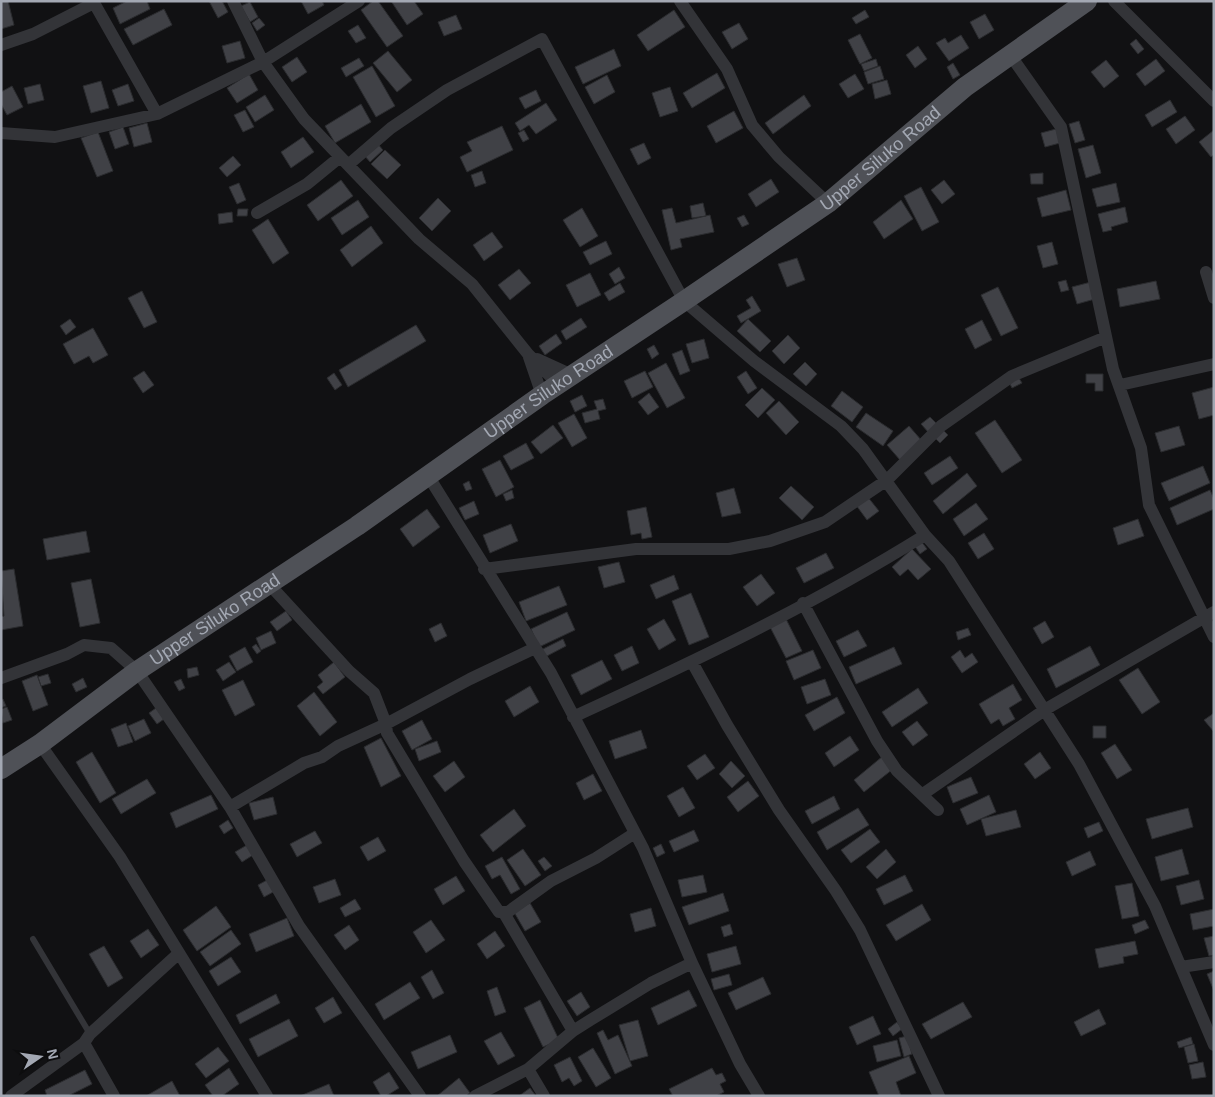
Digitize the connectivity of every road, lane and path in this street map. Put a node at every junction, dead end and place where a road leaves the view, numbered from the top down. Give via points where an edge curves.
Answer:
1 (233, 1) edge
2 (358, 1) edge
3 (680, 1) edge
4 (1087, 1) edge
5 (1114, 1) edge
6 (94, 2) edge
7 (1, 45) edge
8 (1011, 56) junction
9 (263, 62) junction
10 (1214, 102) edge
11 (157, 114) junction
12 (1, 133) edge
13 (344, 161) junction
14 (828, 203) junction
15 (257, 213) dead end
16 (1206, 272) dead end
17 (1214, 298) edge
18 (684, 301) junction
19 (1106, 337) junction
20 (528, 354) junction
21 (1214, 364) edge
22 (565, 379) junction
23 (1120, 385) junction
24 (542, 395) junction
25 (427, 474) junction
26 (887, 480) junction
27 (925, 535) junction
28 (484, 569) junction
29 (269, 584) junction
30 (804, 603) junction
31 (1209, 615) edge
32 (1214, 636) edge
33 (535, 648) junction
34 (692, 662) junction
35 (137, 671) junction
36 (1, 678) edge
37 (1046, 709) junction
38 (573, 717) junction
39 (386, 724) junction
40 (40, 744) junction
41 (1, 769) edge
42 (923, 794) junction
43 (230, 807) junction
44 (938, 810) dead end
45 (635, 833) junction
46 (504, 913) junction
47 (33, 939) dead end
48 (178, 954) junction
49 (692, 962) junction
50 (1214, 962) edge
51 (1181, 966) junction
52 (573, 1031) junction
53 (87, 1039) junction
54 (1214, 1046) edge
55 (528, 1069) junction
56 (11, 1096) edge
57 (114, 1096) edge
58 (267, 1096) edge
59 (420, 1096) edge
60 (475, 1096) edge
61 (544, 1096) edge
62 (758, 1096) edge
63 (939, 1096) edge

1 - 9 street
2 - 9 street
3 - 14 street via 726,69 752,125 779,157
4 - 8 main road, Upper Siluko Road
5 - 10 street
6 - 7 street via 33,34
6 - 11 street
8 - 14 main road, Upper Siluko Road via 965,87
8 - 19 street via 1061,126
9 - 11 street
9 - 13 street via 304,119
11 - 12 street via 55,137
13 - 15 street
13 - 18 street via 447,90 542,39
13 - 20 street via 419,239 472,284
14 - 18 main road, Upper Siluko Road
16 - 17 street
18 - 22 main road, Upper Siluko Road
18 - 26 street via 754,361 840,426
19 - 23 street
19 - 26 street via 1012,376 951,418
20 - 22 street
20 - 24 street
21 - 23 street
22 - 24 main road, Upper Siluko Road
23 - 31 street via 1141,448 1149,505
24 - 25 main road, Upper Siluko Road
25 - 28 street
25 - 29 main road, Upper Siluko Road
26 - 27 street
26 - 28 street via 825,522 770,541 729,549 636,549
27 - 30 street
27 - 37 street via 949,561
28 - 33 street
29 - 35 main road, Upper Siluko Road
29 - 39 street via 349,671 374,693
30 - 34 street
30 - 42 street via 877,741 897,771
31 - 32 street
31 - 37 street
33 - 38 street
33 - 39 street
34 - 38 street
34 - 63 street via 779,810 860,930
35 - 36 street via 110,648 84,645
35 - 40 main road, Upper Siluko Road
35 - 43 street
37 - 42 street
37 - 51 street via 1080,764 1155,906
38 - 45 street
39 - 43 street via 304,763
39 - 46 street via 387,734 464,861 499,912
40 - 41 main road, Upper Siluko Road
40 - 48 street via 120,857
42 - 44 street
43 - 59 street via 299,926
45 - 46 street via 551,881
45 - 49 street
46 - 52 street
47 - 53 lane
48 - 53 street
48 - 58 street
49 - 52 street
49 - 62 street
50 - 51 street
51 - 54 street
52 - 55 street
53 - 56 street
53 - 57 street
55 - 60 street
55 - 61 street

